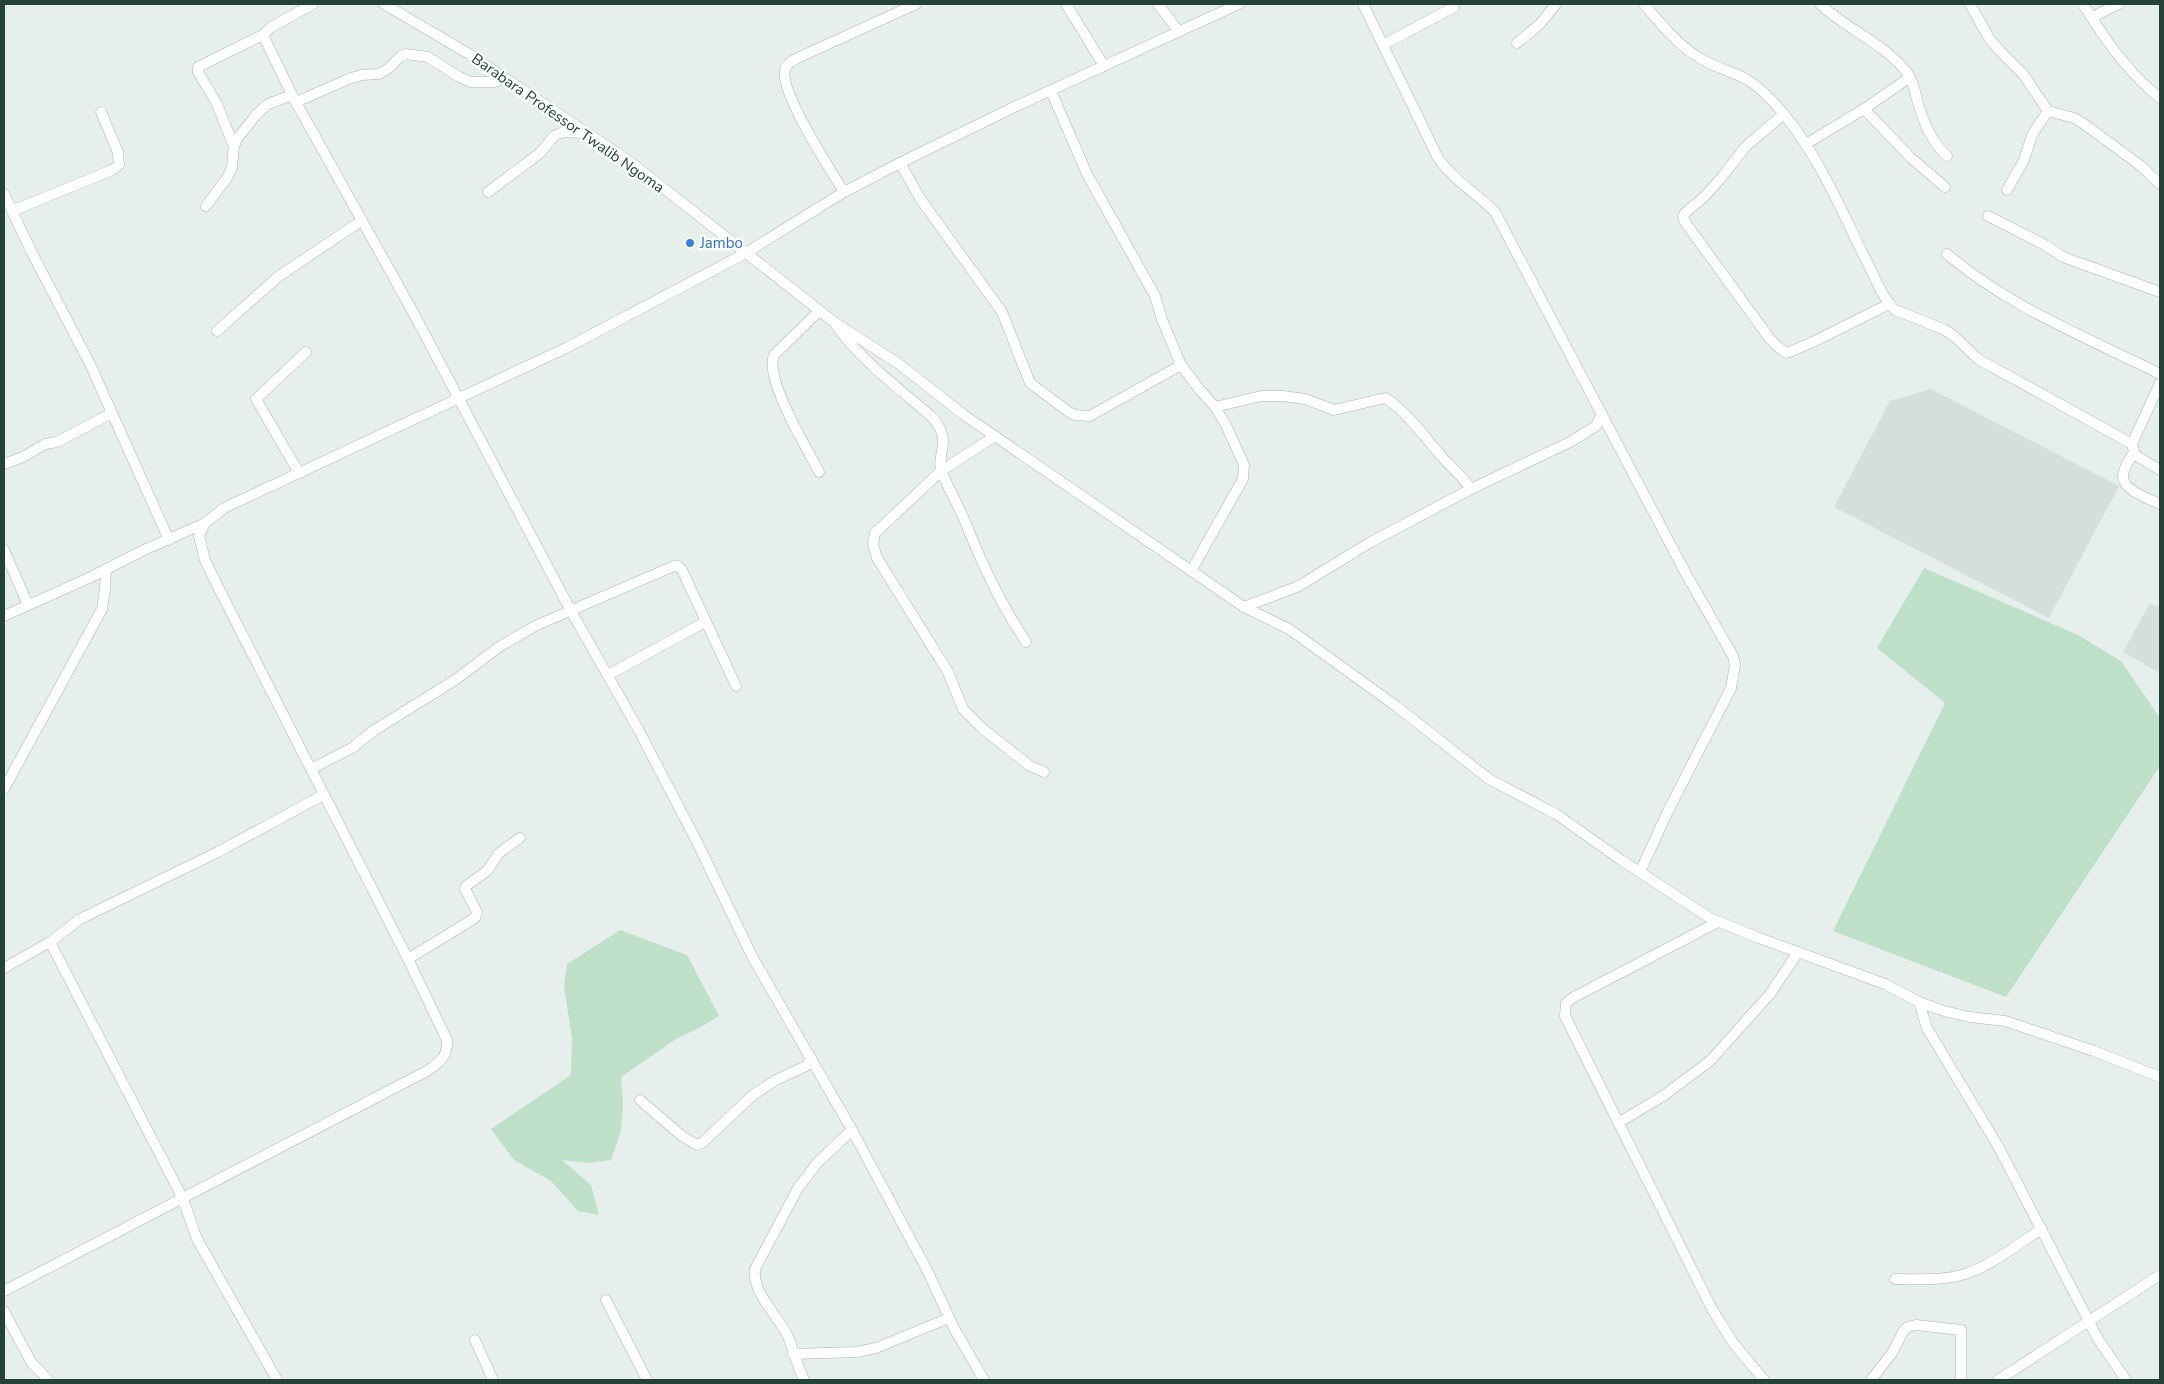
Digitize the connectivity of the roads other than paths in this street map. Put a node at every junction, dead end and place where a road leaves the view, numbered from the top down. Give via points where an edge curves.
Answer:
1 (313, 4) edge
2 (384, 4) edge
3 (916, 4) edge
4 (1066, 4) edge
5 (1158, 4) edge
6 (1239, 4) edge
7 (1363, 4) edge
8 (1556, 4) edge
9 (1644, 4) edge
10 (1820, 4) edge
11 (1970, 4) edge
12 (2084, 4) edge
13 (2119, 4) edge
14 (1454, 7) dead end
15 (2092, 17) junction
16 (1178, 32) junction
17 (263, 35) junction
18 (1517, 43) dead end
19 (1383, 45) junction
20 (1104, 66) junction
21 (1910, 76) junction
22 (504, 79) junction
23 (1051, 91) junction
24 (294, 98) junction
25 (2160, 98) edge
26 (1864, 109) junction
27 (2048, 111) junction
28 (101, 112) dead end
29 (1784, 114) junction
30 (587, 133) junction
31 (1806, 144) junction
32 (234, 146) junction
33 (1947, 156) dead end
34 (900, 163) junction
35 (2160, 184) edge
36 (1945, 187) dead end
37 (2007, 190) dead end
38 (488, 192) dead end
39 (844, 192) junction
40 (4, 194) edge
41 (206, 206) dead end
42 (12, 211) junction
43 (1988, 216) dead end
44 (361, 221) junction
45 (744, 254) junction
46 (1947, 254) dead end
47 (2160, 292) edge
48 (1889, 304) junction
49 (819, 311) junction
50 (834, 322) junction
51 (216, 331) dead end
52 (306, 352) dead end
53 (1181, 365) junction
54 (2160, 374) edge
55 (2160, 383) edge
56 (459, 399) junction
57 (2151, 403) junction
58 (1215, 407) junction
59 (2160, 411) edge
60 (112, 414) junction
61 (1602, 414) junction
62 (995, 436) junction
63 (2133, 448) junction
64 (4, 464) edge
65 (2160, 470) edge
66 (941, 471) junction
67 (819, 472) dead end
68 (300, 473) junction
69 (1471, 489) junction
70 (2160, 504) edge
71 (205, 523) junction
72 (169, 540) junction
73 (4, 550) edge
74 (106, 569) junction
75 (1191, 571) junction
76 (28, 605) junction
77 (1244, 607) junction
78 (572, 611) junction
79 (4, 616) edge
80 (705, 622) junction
81 (1026, 642) dead end
82 (608, 675) junction
83 (736, 686) dead end
84 (311, 769) junction
85 (1044, 772) dead end
86 (4, 789) edge
87 (322, 795) junction
88 (520, 838) dead end
89 (1640, 872) junction
90 (1718, 922) junction
91 (50, 942) junction
92 (1798, 952) junction
93 (408, 959) junction
94 (4, 968) edge
95 (1919, 1002) junction
96 (811, 1058) junction
97 (2160, 1077) edge
98 (640, 1100) dead end
99 (1618, 1123) junction
100 (852, 1130) junction
101 (183, 1199) junction
102 (2042, 1229) junction
103 (2160, 1276) edge
104 (1895, 1279) dead end
105 (4, 1291) edge
106 (606, 1300) dead end
107 (4, 1311) edge
108 (949, 1318) junction
109 (2090, 1322) junction
110 (475, 1340) dead end
111 (793, 1354) junction
112 (48, 1380) edge
113 (277, 1380) edge
114 (493, 1380) edge
115 (648, 1380) edge
116 (804, 1380) edge
117 (984, 1380) edge
118 (1764, 1380) edge
119 (1871, 1380) edge
120 (1961, 1380) edge
121 (1998, 1380) edge
122 (2126, 1380) edge

1 - 17 street via 271,27
2 - 22 street, Barabara Professor Twalib Ngoma via 469,54
3 - 39 street via 802,56 785,69 791,96 810,136
4 - 20 street
5 - 16 street
6 - 16 street
7 - 19 street
8 - 18 street via 1540,24
9 - 29 street via 1698,58 1747,80
10 - 21 street via 1896,60
11 - 27 street via 1989,38 2023,74
12 - 15 street
13 - 15 street
14 - 19 street
15 - 25 street via 2128,66
16 - 20 street
17 - 24 street
17 - 32 street via 204,63 197,70 216,102
19 - 61 street via 1438,158 1455,179 1494,212
20 - 23 street
21 - 26 street
21 - 33 street via 1929,134
22 - 24 street via 471,82 428,57 406,54 379,74 351,78
22 - 30 street, Barabara Professor Twalib Ngoma
23 - 34 street
23 - 53 street via 1087,174 1155,296
24 - 32 street via 265,107
24 - 44 street
26 - 31 street
26 - 36 street via 1911,158
27 - 35 street via 2084,124
27 - 37 street via 2032,135 2024,160
28 - 42 street via 118,152 119,165
29 - 31 street
29 - 48 street via 1746,146 1705,196 1685,212 1685,222 1770,338 1787,353
30 - 38 street via 572,131 554,136 540,153
30 - 45 street, Barabara Professor Twalib Ngoma via 629,161
31 - 48 street via 1832,187
32 - 41 street via 232,167 227,178
34 - 39 street
34 - 53 street via 921,200 1002,312 1030,383 1075,416 1090,416
39 - 45 street
40 - 42 street
42 - 60 street
43 - 47 street via 2072,261
44 - 51 street via 279,276
44 - 56 street
45 - 49 street, Barabara Professor Twalib Ngoma
45 - 56 street via 566,348
46 - 54 street via 1980,280 2058,325
48 - 63 street via 1902,314 1943,329 1978,359
49 - 50 street, Barabara Professor Twalib Ngoma
49 - 67 street via 772,360 778,390
50 - 62 street, Barabara Professor Twalib Ngoma via 899,364
50 - 66 street via 872,367 941,428 944,439
52 - 68 street via 256,399
53 - 58 street
55 - 57 street
56 - 68 street
56 - 78 street
57 - 59 street
57 - 63 street
58 - 69 street via 1261,396 1282,396 1305,399 1334,410 1385,398 1426,436
58 - 75 street via 1239,451 1244,472
60 - 64 street
60 - 72 street
61 - 69 street via 1589,432
61 - 89 street via 1685,572 1727,644 1735,665 1731,688
62 - 66 street
62 - 75 street, Barabara Professor Twalib Ngoma
63 - 65 street via 2139,458
63 - 70 street via 2123,473 2124,481 2130,488
66 - 81 street via 987,574
66 - 85 street via 875,533 873,544 877,558 948,672 963,709 1030,766
68 - 71 street via 224,508
69 - 77 street via 1369,543 1299,586
71 - 72 street
71 - 84 street via 199,536 206,560
72 - 74 street
73 - 76 street
74 - 76 street
74 - 86 street via 102,609
75 - 77 street, Barabara Professor Twalib Ngoma
76 - 79 street
77 - 89 street, Barabara Professor Twalib Ngoma via 1289,629 1396,706 1488,779 1556,814
78 - 80 street via 678,566
78 - 82 street
78 - 84 street via 535,626 499,647 352,748
80 - 82 street
80 - 83 street
82 - 96 street via 753,958
84 - 87 street
87 - 91 street via 218,852 80,919
87 - 93 street
88 - 93 street via 499,854 487,871 466,886 477,912 475,918
89 - 90 street, Barabara Professor Twalib Ngoma
90 - 92 street, Barabara Professor Twalib Ngoma
90 - 99 street via 1566,1003 1565,1016 1571,1030
91 - 94 street
91 - 101 street
92 - 95 street, Barabara Professor Twalib Ngoma via 1885,984
92 - 99 street via 1770,994 1710,1061 1663,1096
93 - 101 street via 447,1040 448,1051 441,1060 387,1093
95 - 97 street, Barabara Professor Twalib Ngoma via 1970,1017 2005,1021
95 - 102 street via 1926,1028 1998,1146
96 - 98 street via 803,1068 765,1086 697,1145
96 - 100 street
99 - 118 street via 1712,1310 1734,1344
100 - 108 street
100 - 111 street via 802,1181 755,1269 759,1289 789,1339
101 - 105 street
101 - 113 street via 197,1238
102 - 104 street via 1964,1274 1946,1278
102 - 109 street
103 - 109 street
106 - 115 street
107 - 112 street via 31,1362
108 - 111 street via 876,1348 857,1352
108 - 117 street
109 - 121 street
109 - 122 street
110 - 114 street
111 - 116 street
119 - 120 street via 1892,1353 1904,1330 1916,1325 1962,1331

